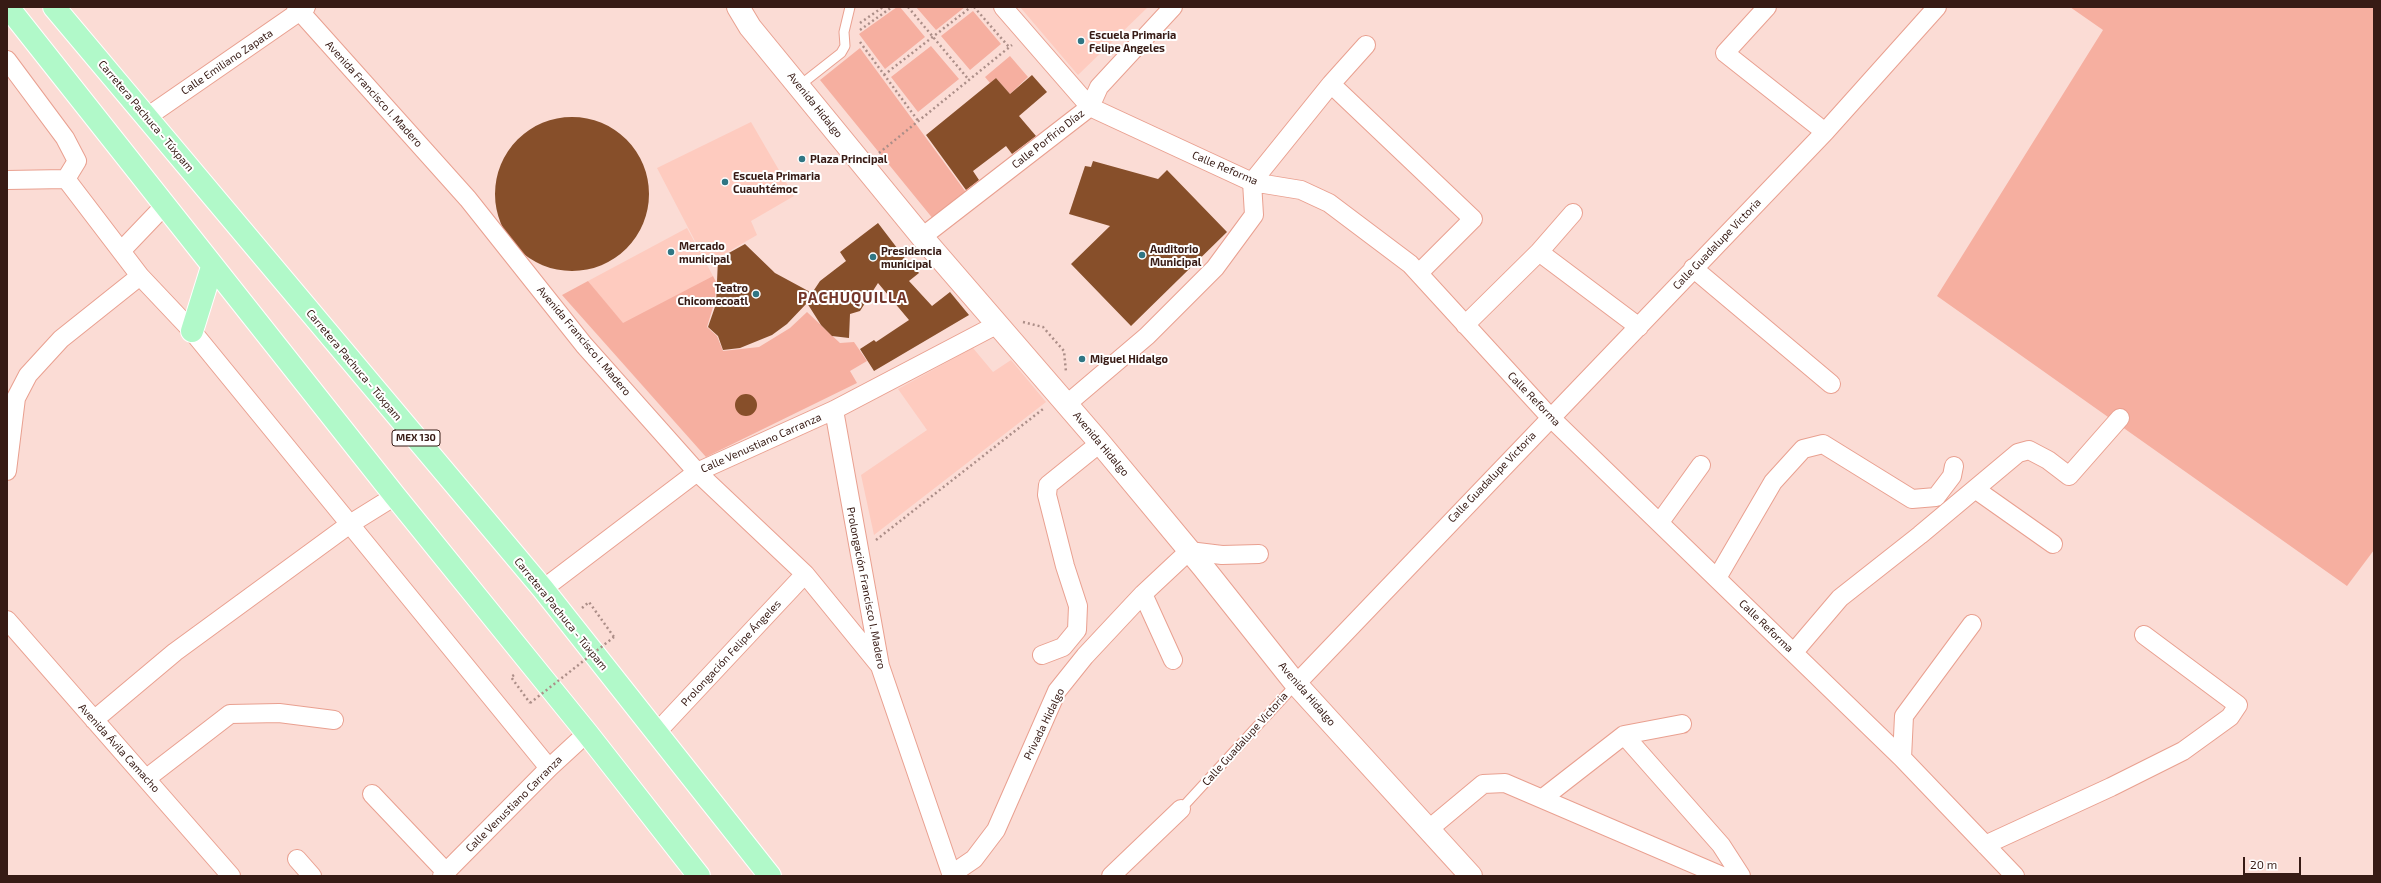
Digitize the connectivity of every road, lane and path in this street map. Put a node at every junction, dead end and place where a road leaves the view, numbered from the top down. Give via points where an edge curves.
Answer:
1 (8, 7) edge
2 (54, 7) edge
3 (738, 7) edge
4 (850, 7) edge
5 (883, 7) edge
6 (892, 7) edge
7 (908, 7) edge
8 (972, 7) edge
9 (1003, 7) edge
10 (1173, 7) edge
11 (1767, 7) edge
12 (1937, 7) edge
13 (301, 9) edge
14 (859, 24) dead end
15 (854, 34) dead end
16 (933, 37) junction
17 (858, 40) dead end
18 (1014, 44) dead end
19 (1366, 45) dead end
20 (1009, 47) junction
21 (7, 60) edge
22 (884, 75) junction
23 (969, 80) junction
24 (1331, 84) junction
25 (799, 86) junction
26 (1090, 107) junction
27 (147, 117) junction
28 (919, 122) junction
29 (1825, 132) junction
30 (882, 160) dead end
31 (66, 179) junction
32 (7, 180) edge
33 (1252, 182) junction
34 (165, 205) junction
35 (1573, 213) dead end
36 (922, 237) junction
37 (122, 250) junction
38 (1539, 252) junction
39 (212, 267) junction
40 (1693, 268) junction
41 (1420, 272) junction
42 (140, 276) junction
43 (998, 324) junction
44 (1465, 325) junction
45 (1638, 326) junction
46 (192, 331) junction
47 (1831, 384) dead end
48 (1063, 400) junction
49 (834, 410) junction
50 (1550, 417) junction
51 (2120, 418) dead end
52 (1100, 443) junction
53 (1701, 465) dead end
54 (1954, 466) dead end
55 (7, 471) edge
56 (697, 472) junction
57 (1975, 489) junction
58 (395, 496) junction
59 (1660, 522) junction
60 (350, 524) junction
61 (2053, 544) dead end
62 (1189, 551) junction
63 (859, 552) junction
64 (1259, 554) dead end
65 (805, 574) junction
66 (1717, 578) junction
67 (543, 589) junction
68 (1143, 594) junction
69 (589, 602) dead end
70 (7, 620) edge
71 (1972, 624) dead end
72 (2144, 635) dead end
73 (1794, 652) junction
74 (1042, 654) dead end
75 (1173, 660) dead end
76 (880, 666) junction
77 (511, 677) dead end
78 (1296, 684) junction
79 (94, 720) junction
80 (334, 720) dead end
81 (1682, 724) dead end
82 (657, 732) junction
83 (588, 734) junction
84 (1624, 736) junction
85 (1902, 758) junction
86 (549, 768) junction
87 (147, 778) junction
88 (372, 794) dead end
89 (1543, 798) junction
90 (1181, 809) joint
91 (1429, 829) junction
92 (1986, 845) junction
93 (297, 859) dead end
94 (444, 874) edge
95 (952, 875) edge
96 (231, 876) edge
97 (312, 876) edge
98 (699, 876) edge
99 (770, 876) edge
100 (1111, 876) edge
101 (1471, 876) edge
102 (1722, 876) edge
103 (1741, 876) edge
104 (2015, 876) edge

1 - 34 main road
2 - 27 main road, Carretera Pachuca - Túxpam / MEX 130
3 - 25 street, Avenida Hidalgo via 750,27
4 - 25 lane via 844,32 845,46 841,53
5 - 14 path
6 - 15 path
7 - 16 path
8 - 16 path
8 - 20 path
9 - 26 street, Calle Reforma
10 - 26 street, Calle Porfirio Díaz via 1099,87
11 - 29 street via 1726,53
12 - 29 street, Calle Guadalupe Victoria
13 - 27 street, Calle Emiliano Zapata
13 - 56 street, Avenida Francisco I. Madero via 468,199 584,345
16 - 22 path
16 - 23 path
17 - 22 path
18 - 20 path
19 - 24 street
20 - 23 path
21 - 31 street via 65,138 77,161
22 - 28 path
23 - 28 path
24 - 33 street
24 - 41 street via 1473,219
25 - 36 street, Avenida Hidalgo
26 - 33 street, Calle Reforma
26 - 36 street, Calle Porfirio Díaz
27 - 67 main road, Carretera Pachuca - Túxpam / MEX 130
28 - 30 path via 877,154
29 - 40 street, Calle Guadalupe Victoria
31 - 32 street
31 - 37 street
33 - 41 street, Calle Reforma via 1301,190 1329,203
33 - 48 street via 1254,215 1214,268 1146,336
34 - 37 street
34 - 39 main road
35 - 38 street
36 - 43 street, Avenida Hidalgo
37 - 42 street
38 - 44 street
38 - 45 street
39 - 46 main road
39 - 58 main road
40 - 45 street, Calle Guadalupe Victoria
40 - 47 street
41 - 44 street, Calle Reforma
42 - 46 street
42 - 55 street via 61,339 28,375 16,398
43 - 48 street, Avenida Hidalgo
43 - 49 street, Calle Venustiano Carranza
44 - 50 street, Calle Reforma
45 - 50 street, Calle Guadalupe Victoria
46 - 60 street
48 - 52 street, Avenida Hidalgo
48 - 63 path
49 - 56 street, Calle Venustiano Carranza
49 - 63 street, Prolongación Francisco I. Madero
50 - 59 street, Calle Reforma
50 - 78 street, Calle Guadalupe Victoria
51 - 57 street via 2069,476 2029,450 2018,453
52 - 62 street, Avenida Hidalgo
52 - 74 street via 1048,485 1047,495 1078,606 1077,630 1063,647
53 - 59 street
54 - 66 street via 1952,476 1936,497 1912,499 1823,444 1804,449 1773,482
56 - 65 street, Avenida Francisco I. Madero
56 - 67 street, Calle Venustiano Carranza
57 - 61 street
57 - 73 street via 1840,598
58 - 60 street
58 - 83 main road
59 - 66 street, Calle Reforma
60 - 79 street via 175,652
60 - 86 street
62 - 64 street via 1222,555
62 - 68 street, Privada Hidalgo
62 - 78 street, Avenida Hidalgo
63 - 76 street, Prolongación Francisco I. Madero
65 - 76 street, Avenida Francisco I. Madero
65 - 82 street, Prolongación Felipe Ángeles
66 - 73 street, Calle Reforma
67 - 82 main road, Carretera Pachuca - Túxpam / MEX 130
68 - 75 street
68 - 95 street, Privada Hidalgo via 1085,656 1057,691 996,830 974,859
69 - 77 path, bridge via 614,637 530,703
70 - 79 street, Avenida Ávila Camacho
71 - 85 street via 1904,716
72 - 92 street via 2238,705 2230,717 2183,751
73 - 85 street, Calle Reforma
76 - 95 street, Prolongación Francisco I. Madero
78 - 90 lane, Calle Guadalupe Victoria
78 - 91 street, Avenida Hidalgo
79 - 87 street, Avenida Ávila Camacho
80 - 87 street via 279,713 230,714
81 - 84 street
82 - 99 main road, Carretera Pachuca - Túxpam / MEX 130
83 - 86 street, Calle Venustiano Carranza
83 - 98 main road
84 - 89 street
84 - 103 street via 1722,844
85 - 92 street, Calle Reforma
86 - 94 street, Calle Venustiano Carranza
87 - 96 street, Avenida Ávila Camacho
88 - 94 street
89 - 91 street via 1505,784 1483,784
89 - 102 street
90 - 100 street, Calle Guadalupe Victoria
91 - 101 street, Avenida Hidalgo
92 - 104 street, Calle Reforma
93 - 97 street

